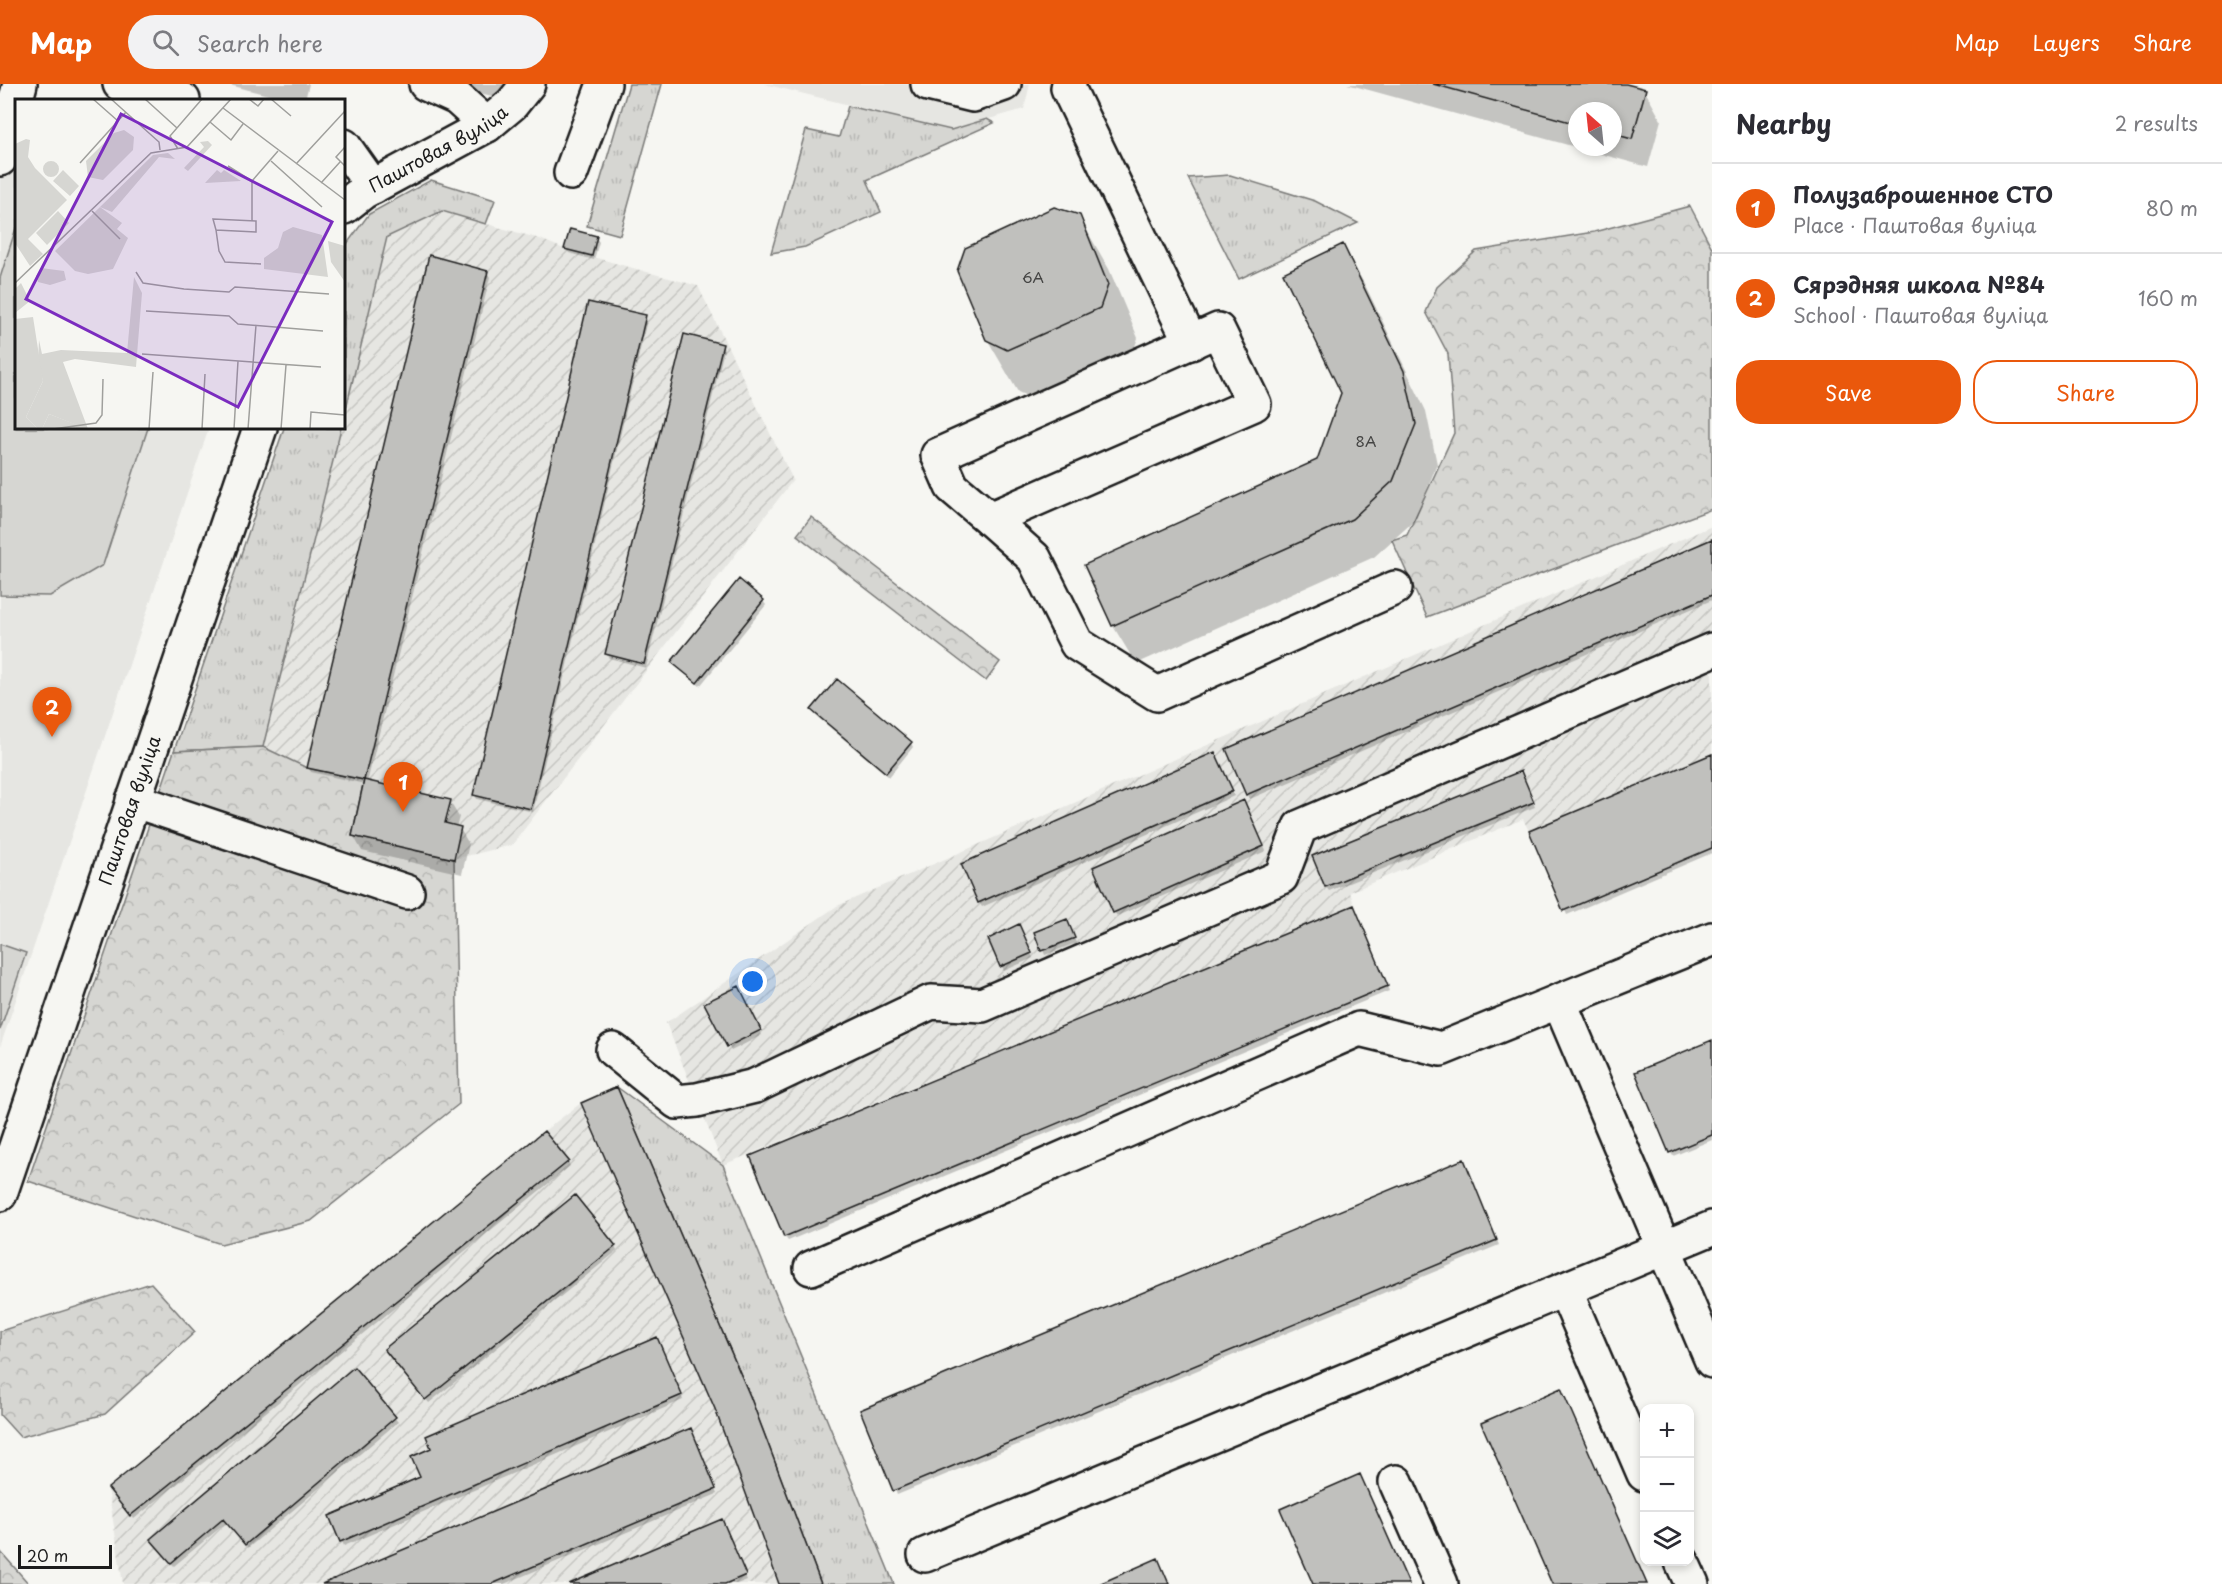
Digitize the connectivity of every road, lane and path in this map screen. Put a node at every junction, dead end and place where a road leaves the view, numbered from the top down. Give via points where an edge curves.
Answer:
1 (20, 84) edge
2 (120, 84) edge
3 (426, 84) edge
4 (528, 84) edge
5 (604, 84) edge
6 (928, 84) edge
7 (1004, 84) edge
8 (1062, 85) edge
9 (16, 99) edge
10 (179, 99) edge
11 (15, 102) edge
12 (487, 125) junction
13 (2, 147) edge
14 (345, 147) edge
15 (572, 173) dead end
16 (373, 187) junction
17 (345, 206) edge
18 (1191, 343) junction
19 (260, 429) edge
20 (990, 519) junction
21 (1395, 588) dead end
22 (1712, 650) edge
23 (133, 800) junction
24 (407, 892) dead end
25 (1712, 939) edge
26 (1559, 1001) junction
27 (613, 1050) dead end
28 (0, 1194) edge
29 (1712, 1228) edge
30 (1664, 1249) junction
31 (811, 1268) dead end
32 (1565, 1290) junction
33 (1712, 1361) edge
34 (1640, 1465) edge
35 (1396, 1482) dead end
36 (925, 1555) dead end
37 (1684, 1566) edge
38 (1440, 1584) edge
39 (1692, 1584) edge

1 - 9 street
2 - 10 street
3 - 12 street via 457,98
4 - 12 street, Паштовая вуліца
5 - 15 street
6 - 7 street via 973,95
8 - 18 street
11 - 13 street
12 - 16 street, Паштовая вуліца
14 - 16 street
16 - 17 street, Паштовая вуліца
18 - 20 street via 938,455 952,487
18 - 20 street via 1218,330 1254,404
19 - 23 street, Паштовая вуліца
20 - 21 street via 1034,558 1077,644 1157,694
22 - 27 street via 1300,827 1281,877 982,1005 931,1002 754,1086 697,1100 678,1102
23 - 24 street
23 - 28 street, Паштовая вуліца
25 - 26 street
26 - 30 street
26 - 31 street via 1441,1049 1359,1029
29 - 30 street
30 - 32 street
30 - 33 street
32 - 34 street
32 - 36 street
35 - 38 street
37 - 39 street

